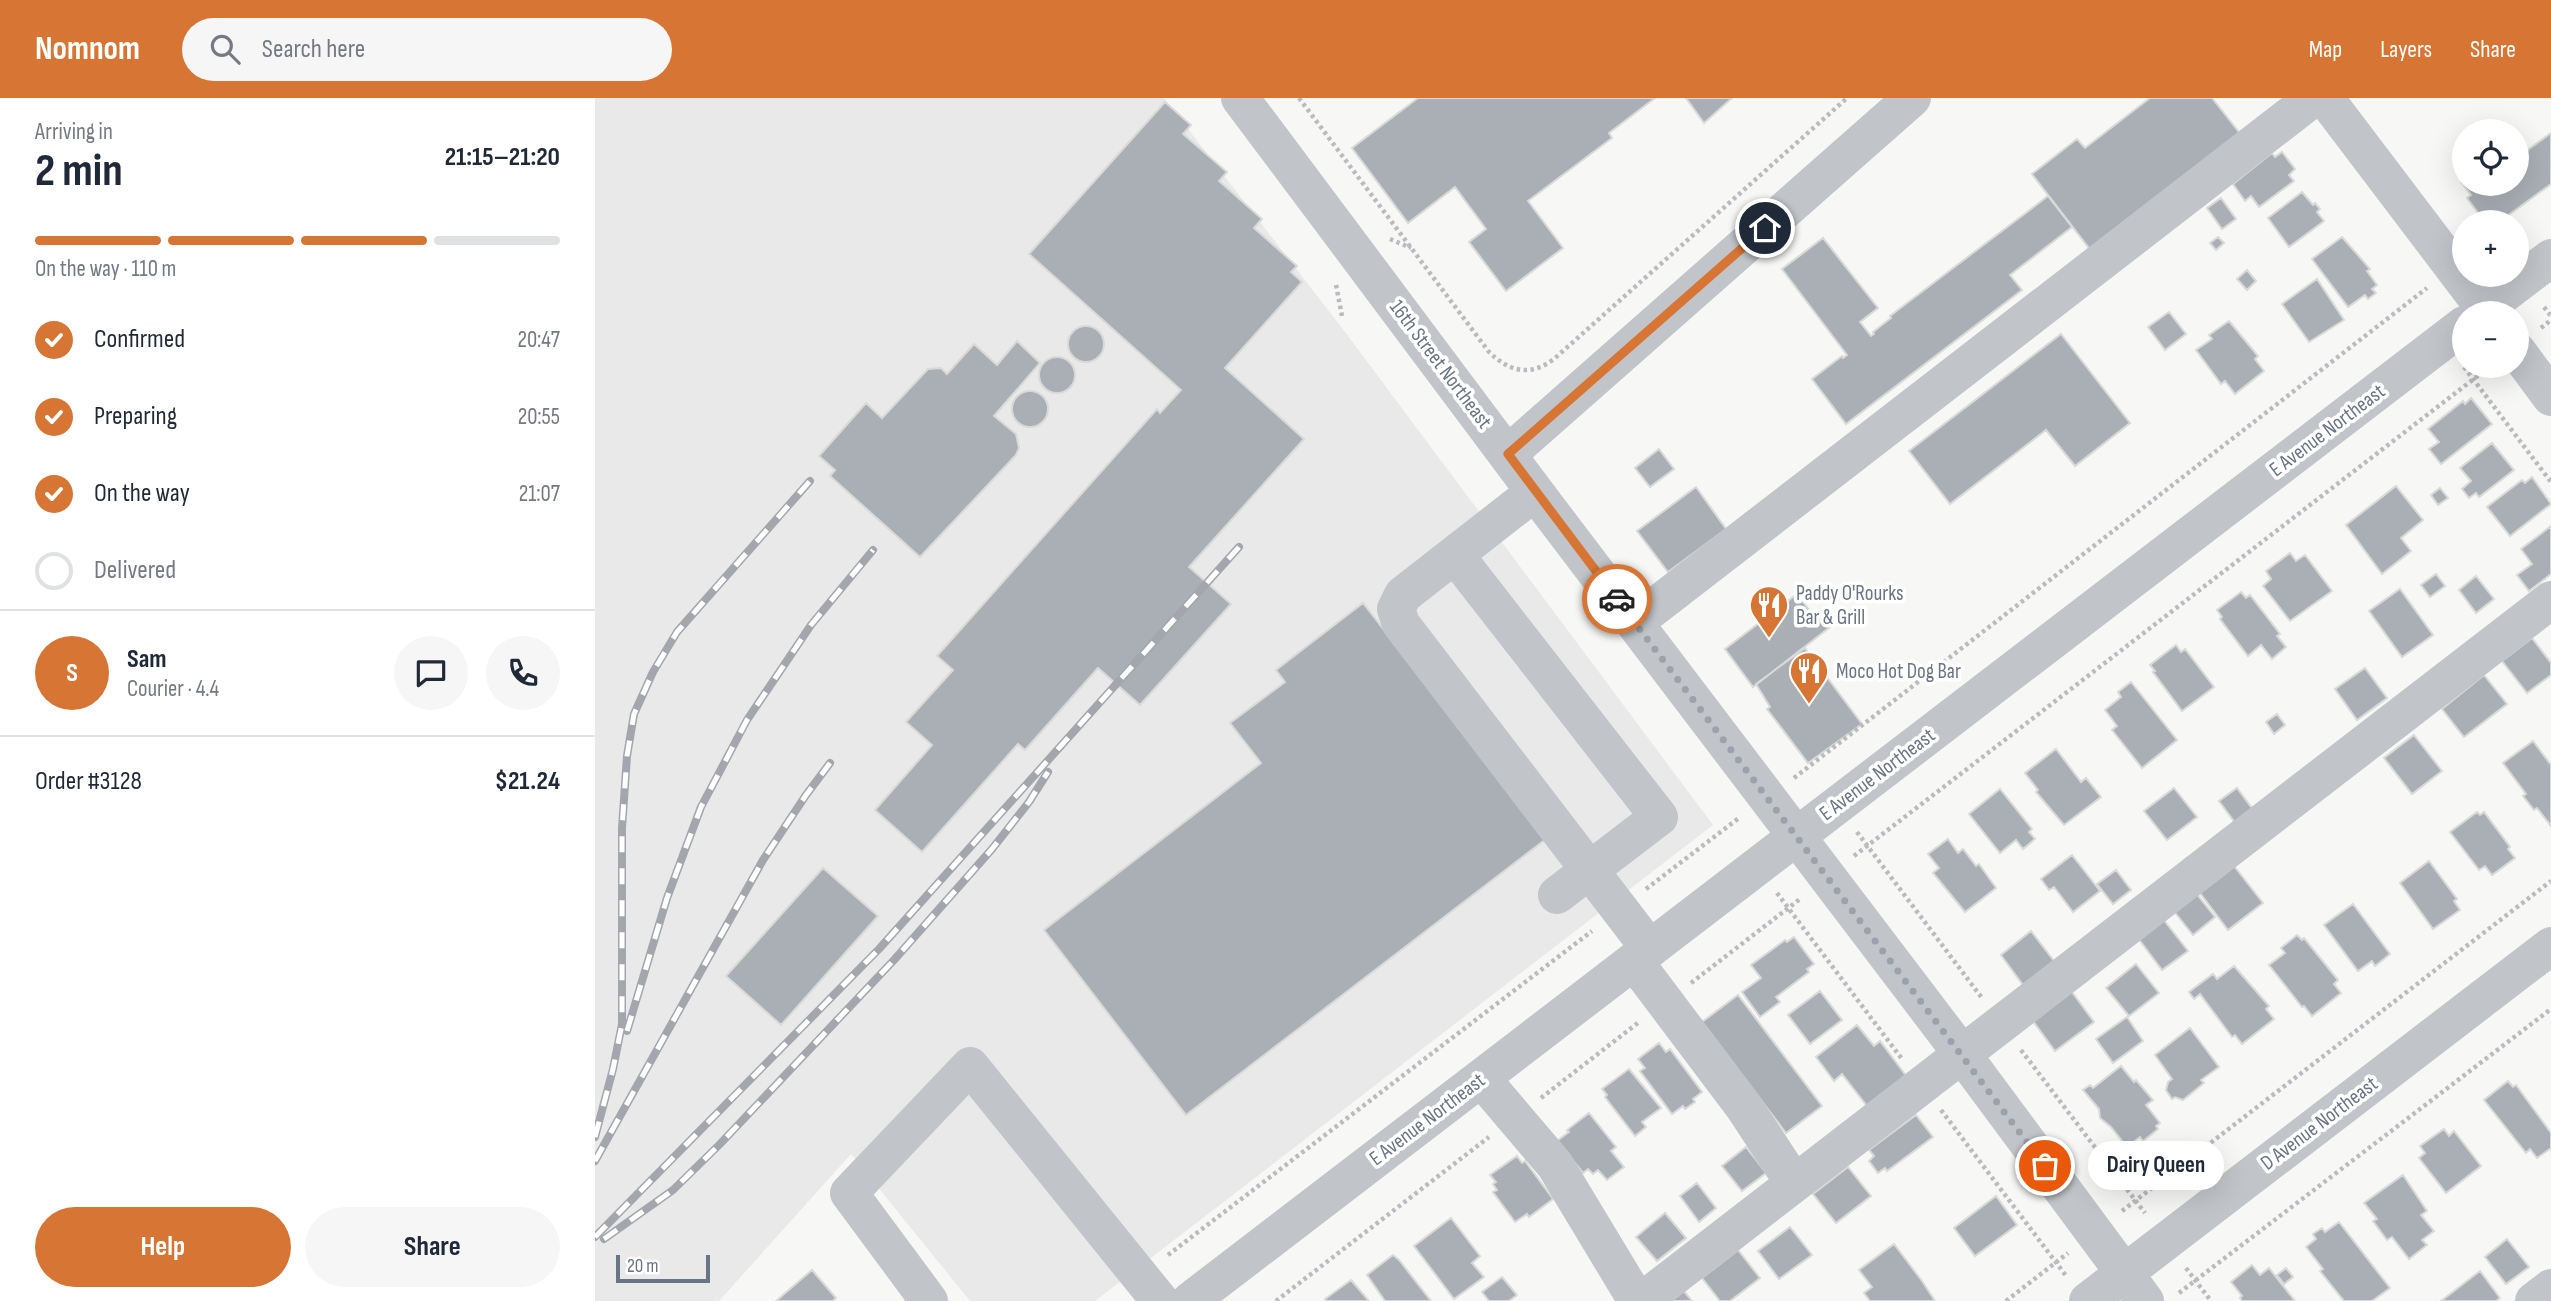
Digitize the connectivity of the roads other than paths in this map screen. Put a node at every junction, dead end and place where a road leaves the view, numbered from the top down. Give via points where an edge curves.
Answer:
1 (1240, 98) edge
2 (1912, 98) edge
3 (2313, 98) edge
4 (2325, 98) edge
5 (2551, 258) edge
6 (2460, 301) edge
7 (2501, 301) edge
8 (2452, 341) edge
9 (2529, 367) edge
10 (2551, 397) edge
11 (1508, 454) junction
12 (1535, 492) junction
13 (1455, 555) junction
14 (2551, 600) edge
15 (1635, 622) junction
16 (1796, 837) junction
17 (1590, 870) junction
18 (1557, 895) dead end
19 (2551, 946) edge
20 (1642, 955) junction
21 (1962, 1054) junction
22 (1481, 1078) junction
23 (1794, 1183) junction
24 (2551, 1287) edge
25 (1150, 1289) edge
26 (2149, 1289) edge
27 (929, 1301) edge
28 (1190, 1301) edge
29 (1640, 1301) edge
30 (2088, 1301) edge
31 (2533, 1301) edge

1 - 11 street, 16th Street Northeast
2 - 11 street
3 - 15 street
4 - 6 street
5 - 7 street, E Avenue Northeast
8 - 16 street, E Avenue Northeast
9 - 10 street
11 - 12 street, 16th Street Northeast
12 - 13 street
12 - 15 street, 16th Street Northeast
13 - 17 street via 1403,595 1396,609 1401,624
13 - 17 street via 1659,817
14 - 21 street
15 - 16 street, 16th Street Northeast
16 - 20 street, E Avenue Northeast
16 - 21 street, 16th Street Northeast
17 - 18 street
17 - 20 street via 1620,910
19 - 26 street, D Avenue Northeast
20 - 22 street, E Avenue Northeast
20 - 23 street
21 - 23 street
21 - 26 street, 16th Street Northeast
22 - 28 street, E Avenue Northeast
22 - 29 street via 1555,1165
23 - 29 street
24 - 31 street
25 - 27 street via 970,1066 849,1193
26 - 30 street, D Avenue Northeast

